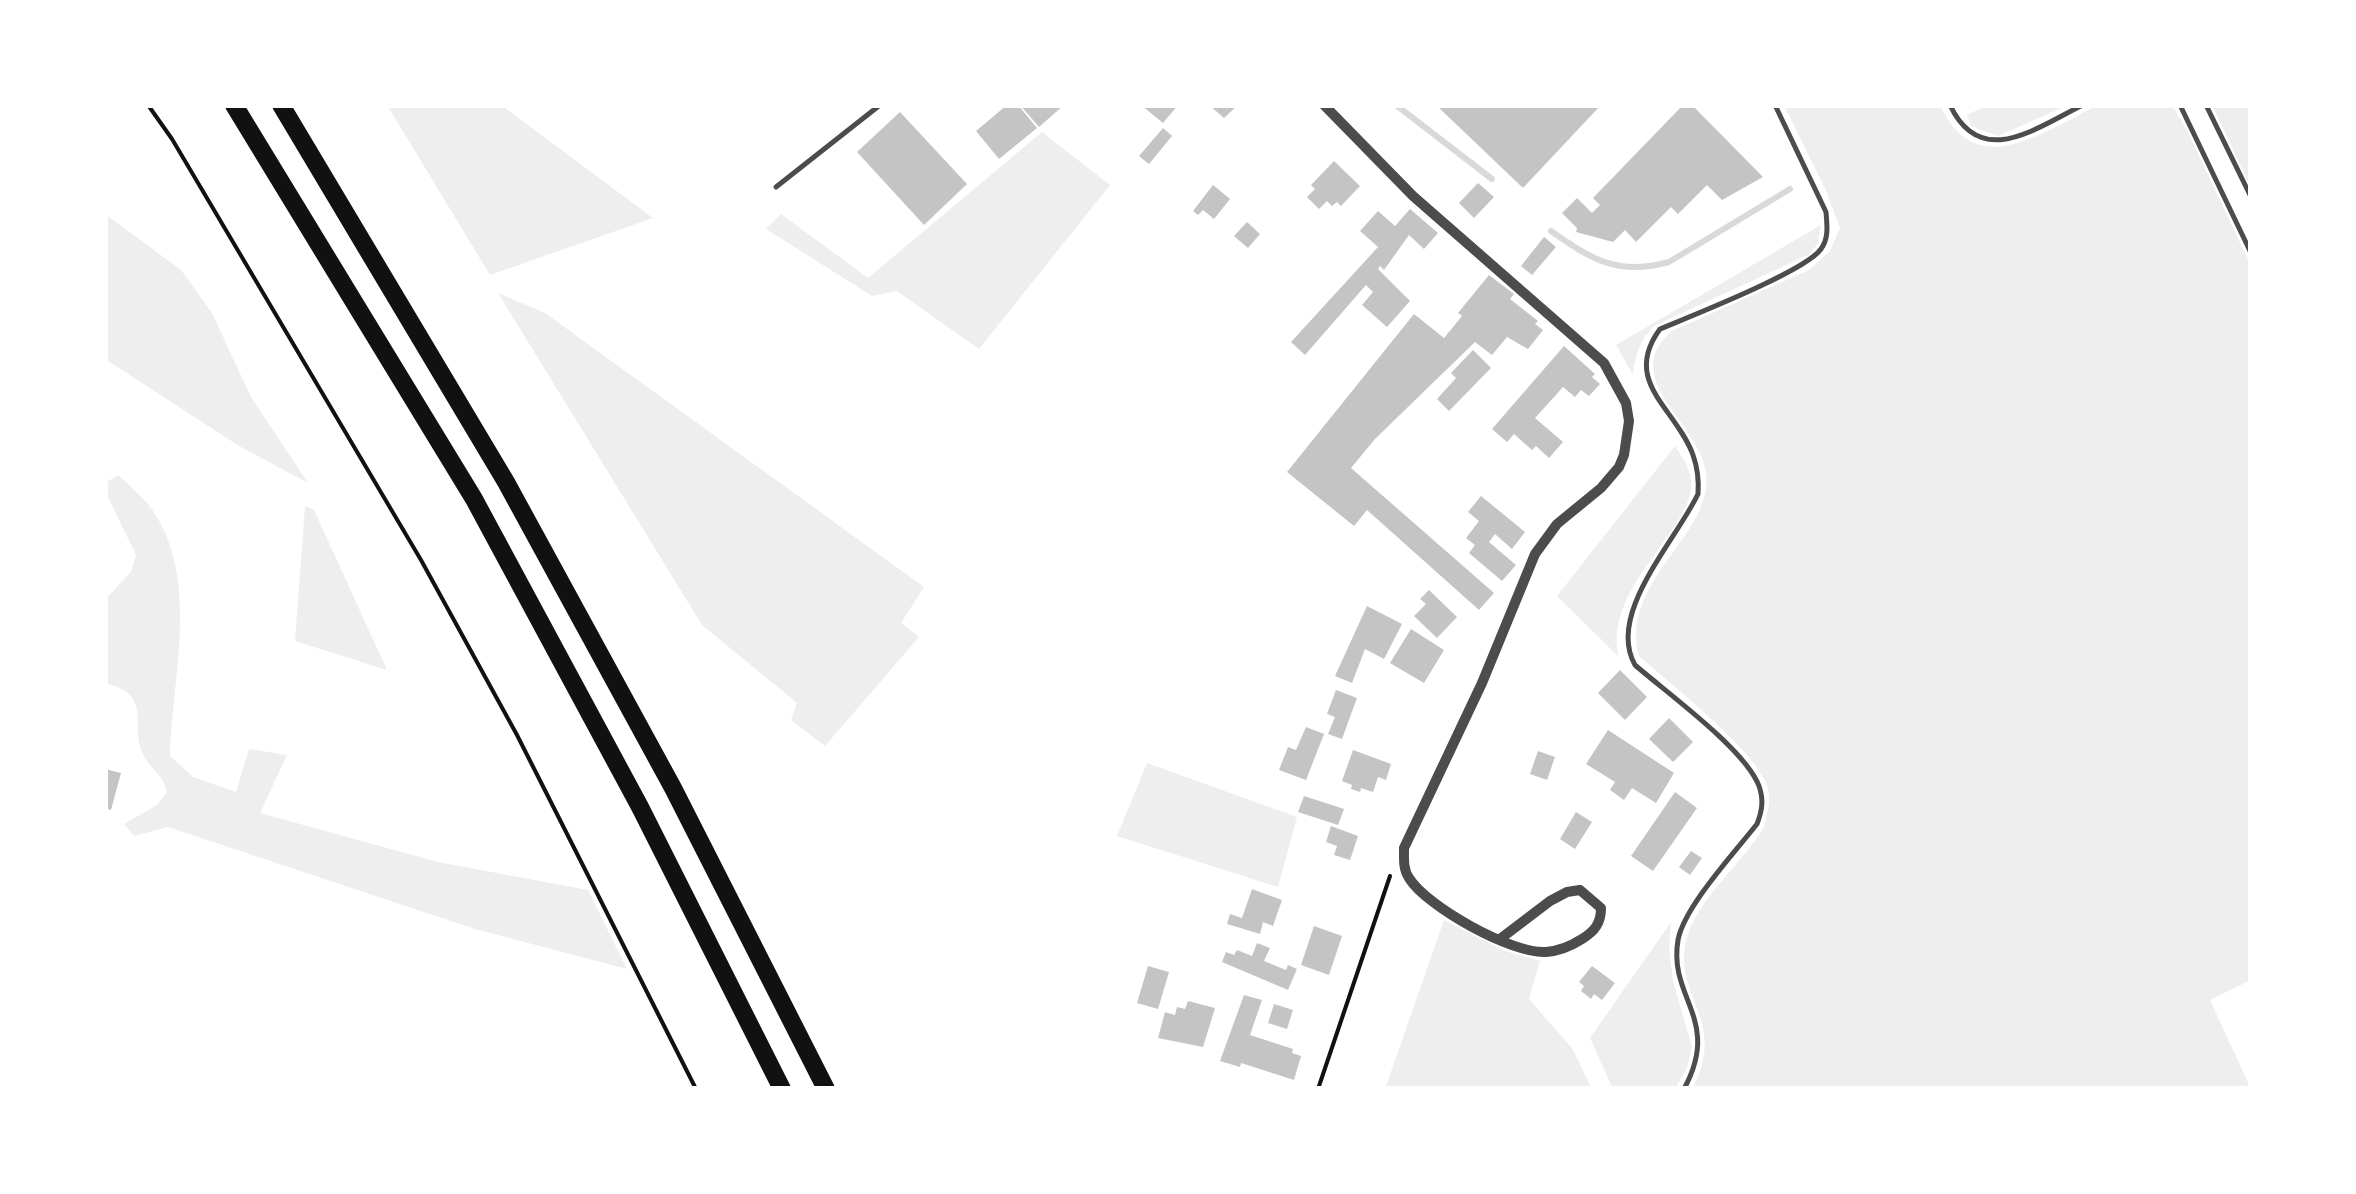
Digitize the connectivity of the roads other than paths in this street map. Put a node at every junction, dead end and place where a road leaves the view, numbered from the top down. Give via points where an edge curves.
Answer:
1 (234, 105) edge
2 (281, 105) edge
3 (880, 105) edge
4 (1324, 105) edge
5 (1775, 105) edge
6 (1950, 105) edge
7 (2084, 105) edge
8 (2180, 105) edge
9 (2206, 105) edge
10 (776, 187) dead end
11 (2251, 198) edge
12 (2251, 253) edge
13 (1500, 939) junction
14 (782, 1089) edge
15 (826, 1089) edge
16 (1684, 1089) edge

1 - 14 highway via 474,500
2 - 15 highway via 506,482
3 - 10 lane
4 - 13 street via 1413,196 1573,332 1604,363 1626,403 1619,468 1557,524 1535,554 1404,848 1408,877 1425,896
5 - 16 lane via 1826,212 1822,248 1764,284 1660,329 1644,360 1647,380 1692,452 1698,494 1633,603 1628,652 1747,763 1763,808 1686,917 1678,941 1700,1047
6 - 7 lane via 1967,131 1997,142
8 - 12 lane
9 - 11 lane
13 - 13 street via 1544,952 1569,947 1590,934 1602,908 1580,890 1567,892

